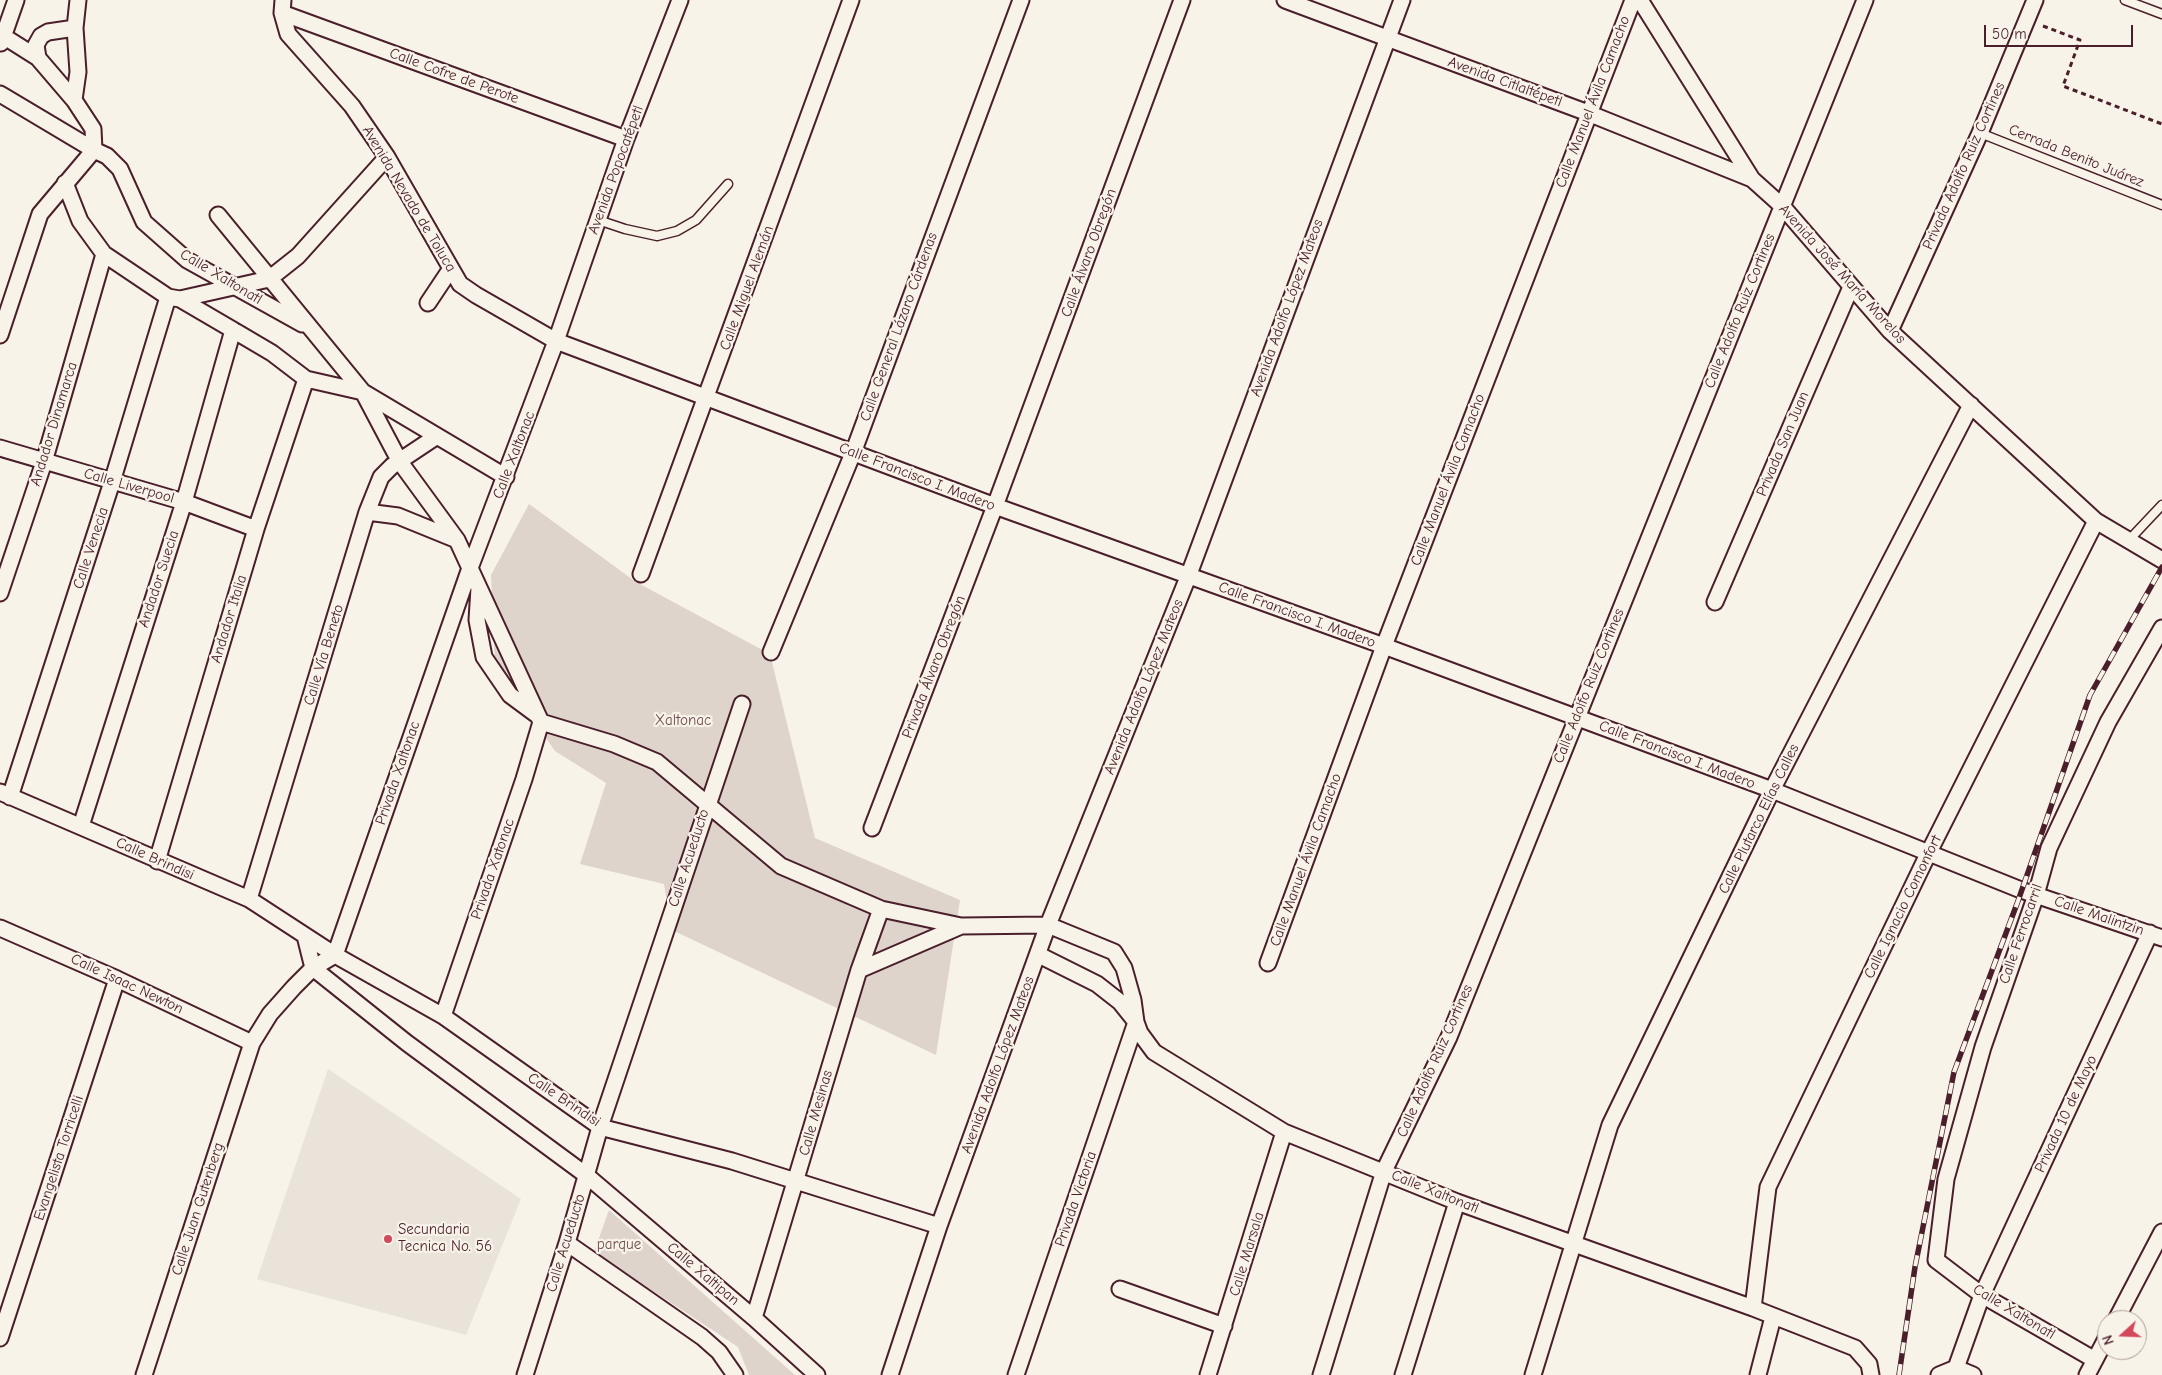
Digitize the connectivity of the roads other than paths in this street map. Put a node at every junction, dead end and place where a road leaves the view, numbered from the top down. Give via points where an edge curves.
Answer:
1 (78, 0) edge
2 (680, 0) edge
3 (851, 0) edge
4 (1021, 0) edge
5 (1182, 0) edge
6 (1285, 0) edge
7 (1402, 0) edge
8 (1633, 0) edge
9 (1640, 0) edge
10 (1866, 0) edge
11 (2035, 0) edge
12 (2125, 0) edge
13 (17, 1) edge
14 (282, 6) edge
15 (2162, 14) edge
16 (76, 28) junction
17 (1, 38) edge
18 (1387, 38) junction
19 (38, 58) junction
20 (0, 94) edge
21 (74, 100) junction
22 (1588, 113) junction
23 (1980, 133) junction
24 (626, 139) junction
25 (94, 150) junction
26 (387, 158) junction
27 (1752, 179) junction
28 (65, 183) junction
29 (728, 184) dead end
30 (2162, 205) edge
31 (1782, 206) junction
32 (218, 215) dead end
33 (598, 220) junction
34 (104, 254) junction
35 (450, 270) junction
36 (269, 279) junction
37 (232, 286) junction
38 (1851, 287) junction
39 (174, 298) junction
40 (428, 303) dead end
41 (310, 328) junction
42 (233, 330) junction
43 (1890, 331) junction
44 (0, 335) edge
45 (556, 341) junction
46 (306, 379) junction
47 (363, 392) junction
48 (707, 397) junction
49 (1971, 405) junction
50 (437, 436) junction
51 (0, 448) edge
52 (853, 452) junction
53 (44, 462) junction
54 (400, 462) junction
55 (506, 477) junction
56 (112, 482) junction
57 (184, 502) junction
58 (2162, 504) edge
59 (995, 506) junction
60 (367, 512) junction
61 (2096, 522) junction
62 (256, 529) junction
63 (458, 540) junction
64 (2129, 540) junction
65 (2162, 560) edge
66 (470, 568) junction
67 (640, 574) dead end
68 (1188, 577) junction
69 (479, 587) junction
70 (0, 593) edge
71 (1715, 602) dead end
72 (2162, 628) edge
73 (1384, 646) junction
74 (771, 652) dead end
75 (742, 704) dead end
76 (1576, 717) junction
77 (540, 719) junction
78 (1772, 790) junction
79 (5, 795) edge
80 (708, 803) junction
81 (81, 826) junction
82 (872, 828) dead end
83 (1929, 852) junction
84 (157, 861) junction
85 (2036, 895) junction
86 (249, 899) junction
87 (881, 909) junction
88 (1048, 925) junction
89 (961, 926) junction
90 (0, 928) edge
91 (305, 936) junction
92 (2156, 936) edge
93 (335, 955) junction
94 (1039, 955) junction
95 (1268, 963) dead end
96 (313, 968) junction
97 (858, 970) junction
98 (117, 979) junction
99 (443, 1016) junction
100 (1136, 1022) junction
101 (252, 1043) junction
102 (600, 1127) junction
103 (1284, 1132) junction
104 (1384, 1171) junction
105 (586, 1175) junction
106 (796, 1182) junction
107 (1457, 1202) junction
108 (939, 1226) junction
109 (2162, 1232) edge
110 (567, 1243) junction
111 (1572, 1244) junction
112 (1936, 1260) joint
113 (1120, 1289) dead end
114 (1982, 1295) junction
115 (1753, 1308) junction
116 (2121, 1310) edge
117 (1773, 1317) junction
118 (754, 1318) junction
119 (1224, 1326) junction
120 (0, 1338) edge
121 (2097, 1356) edge
122 (2095, 1360) junction
123 (1956, 1368) junction
124 (1870, 1370) edge
125 (144, 1375) edge
126 (525, 1375) edge
127 (735, 1375) edge
128 (817, 1375) edge
129 (890, 1375) edge
130 (1016, 1375) edge
131 (1208, 1375) edge
132 (1322, 1375) edge
133 (1403, 1375) edge
134 (1533, 1375) edge
135 (1758, 1375) edge
136 (1939, 1375) edge
137 (1973, 1375) edge
138 (2087, 1375) edge

1 - 16 street
2 - 24 street, Avenida Popocatépetl
3 - 48 street, Calle Miguel Alemán
4 - 52 street, Calle General Lázaro Cárdenas
5 - 59 street, Calle Álvaro Obregón
6 - 18 street, Avenida Citlaltépetl
7 - 18 street, Avenida Adolfo López Mateos
8 - 22 street, Calle Manuel Ávila Camacho
9 - 27 street, Avenida José María Morelos
10 - 31 street, Calle Adolfo Ruiz Cortines
11 - 23 street, Privada Adolfo Ruiz Cortines
12 - 15 lane
13 - 17 street
14 - 24 street, Calle Cofre de Perote
14 - 26 street, Avenida Nevado de Toluca via 288,34 352,106
16 - 19 street via 41,36 36,45
16 - 21 street via 78,72
17 - 19 street
18 - 22 street, Avenida Citlaltépetl
18 - 68 street, Avenida Adolfo López Mateos
19 - 21 street
20 - 25 street, Calle Xaltonatl
21 - 25 street via 93,129
22 - 27 street, Avenida Citlaltépetl
22 - 73 street, Calle Manuel Ávila Camacho
23 - 30 lane, Cerrada Benito Juárez
23 - 43 street, Privada Adolfo Ruiz Cortines
24 - 33 street, Avenida Popocatépetl
25 - 28 street
25 - 37 street, Calle Xaltonatl via 107,156 120,169 144,222 187,260
26 - 35 street, Avenida Nevado de Toluca
26 - 36 street via 298,256
27 - 31 street, Avenida José María Morelos
28 - 34 street, Calle Xaltonatl via 80,221
28 - 44 street via 40,214
29 - 33 lane via 696,220 677,231 657,236
31 - 38 street, Avenida José María Morelos
31 - 76 street, Calle Adolfo Ruiz Cortines
32 - 36 street, Calle Xaltonatl
33 - 45 street, Avenida Popocatépetl
34 - 39 street, Calle Xaltonatl
34 - 53 street, Andador Dinamarca
35 - 40 street
35 - 45 street, Avenida Nevado de Toluca via 460,284 476,295
36 - 37 street
36 - 41 street, Calle Xaltonatl
37 - 39 street
37 - 41 street, Calle Xaltonatl
38 - 43 street, Avenida José María Morelos
38 - 71 street, Privada San Juan
39 - 42 street, Calle Xaltonatl
39 - 56 street, Calle Venecia
41 - 47 street, Calle Xaltonatl
42 - 46 street, Calle Xaltonatl via 272,353
42 - 57 street, Andador Suecia
43 - 49 street, Avenida José María Morelos
45 - 48 street, Calle Francisco I. Madero
45 - 55 street, Calle Xaltonac
46 - 47 street, Calle Xaltonatl
46 - 62 street, Andador Italia
47 - 50 street, Calle Xaltonatl
47 - 54 street, Calle Xaltonatl
48 - 52 street, Calle Francisco I. Madero
48 - 67 street, Calle Miguel Alemán
49 - 61 street, Avenida José María Morelos
49 - 78 street, Calle Plutarco Elías Calles
50 - 54 street, Calle Vía Beneto
50 - 55 street, Calle Xaltonatl
51 - 53 street, Calle Liverpool
52 - 59 street, Calle Francisco I. Madero
52 - 74 street, Calle General Lázaro Cárdenas
53 - 56 street, Calle Liverpool
53 - 70 street, Andador Dinamarca
54 - 60 street, Calle Vía Beneto via 382,478
54 - 63 street
55 - 66 street, Calle Xaltonac
56 - 57 street, Calle Liverpool
56 - 79 street, Calle Venecia
57 - 62 street, Calle Liverpool
57 - 81 street, Andador Suecia
58 - 64 lane
59 - 68 street, Calle Francisco I. Madero
59 - 82 street, Privada Álvaro Obregón
60 - 63 street via 398,516
60 - 86 street, Calle Vía Beneto
61 - 64 street, Avenida José María Morelos
61 - 83 street, Calle Ignacio Comonfort
62 - 84 street, Andador Italia
63 - 66 street
64 - 65 street, Avenida José María Morelos
66 - 69 street
66 - 93 street, Privada Xaltonac
68 - 73 street, Calle Francisco I. Madero
68 - 88 street, Avenida Adolfo López Mateos
69 - 77 street
69 - 77 street via 477,620 484,657 510,695
72 - 85 street, Calle Ferrocarril via 2108,722 2049,848
73 - 76 street, Calle Francisco I. Madero
73 - 95 street, Calle Manuel Ávila Camacho
75 - 80 street
76 - 78 street, Calle Francisco I. Madero
76 - 104 street, Calle Adolfo Ruiz Cortines via 1449,1037
77 - 80 street, Calle Acueducto via 657,762
77 - 99 street, Privada Xatonac via 524,779
78 - 83 street, Calle Francisco I. Madero
78 - 111 street, Calle Plutarco Elías Calles via 1610,1125
79 - 81 street, Calle Brindisi
80 - 87 street via 781,866
80 - 102 street, Calle Acueducto
81 - 84 street, Calle Brindisi
83 - 85 street, Calle Francisco I. Madero
83 - 115 street, Calle Ignacio Comonfort via 1768,1188
84 - 86 street, Calle Brindisi
85 - 92 street, Calle Malintzin
85 - 112 street, Calle Ferrocarril via 1982,1047 1946,1179
86 - 91 street, Calle Brindisi
87 - 89 street
87 - 97 street, Calle Mesinas
88 - 89 street
88 - 94 street, Avenida Adolfo López Mateos
88 - 100 street via 1114,952 1124,968
89 - 97 street
90 - 98 street, Calle Isaac Newton
91 - 93 street, Calle Brindisi
91 - 96 street
92 - 114 street, Privada 10 de Mayo
93 - 96 street
93 - 99 street, Calle Brindisi
94 - 100 street, Calle Xaltonatl via 1097,984 1120,1002
94 - 108 street, Avenida Adolfo López Mateos
96 - 101 street via 270,1014
96 - 105 street via 407,1043
97 - 106 street, Calle Mesinas
98 - 101 street, Calle Isaac Newton
98 - 120 street, Evangelista Torricelli
99 - 102 street, Calle Brindisi
100 - 103 street, Calle Xaltonatl via 1154,1052
100 - 130 street, Privada Victoria
101 - 125 street, Calle Juan Gutenberg
102 - 105 street, Calle Acueducto
102 - 106 street, Calle Brindisi via 732,1161
103 - 104 street, Calle Xaltonatl
103 - 119 street, Calle Marsala
104 - 107 street, Calle Xaltonatl
104 - 132 street, Calle Adolfo Ruiz Cortines
105 - 110 street, Calle Acueducto
105 - 118 street, Calle Xaltipan
106 - 108 street, Calle Brindisi
106 - 118 street, Calle Mesinas
107 - 111 street, Calle Xaltonatl
107 - 133 street
108 - 129 street, Avenida Adolfo López Mateos
109 - 116 street
110 - 126 street, Calle Acueducto
110 - 127 street via 702,1337 719,1352
111 - 115 street, Calle Xaltonatl
111 - 134 street, Calle Plutarco Elías Calles
112 - 114 street, Calle Xaltonatl
113 - 119 street
114 - 122 street, Calle Xaltonatl
114 - 123 street, Privada 10 de Mayo
115 - 117 street, Calle Xaltonatl
117 - 124 street, Calle Xaltonatl via 1855,1348
117 - 135 street
118 - 128 street, Calle Xaltipan
119 - 131 street, Calle Marsala
121 - 122 street
122 - 138 street
123 - 136 street
123 - 137 street

